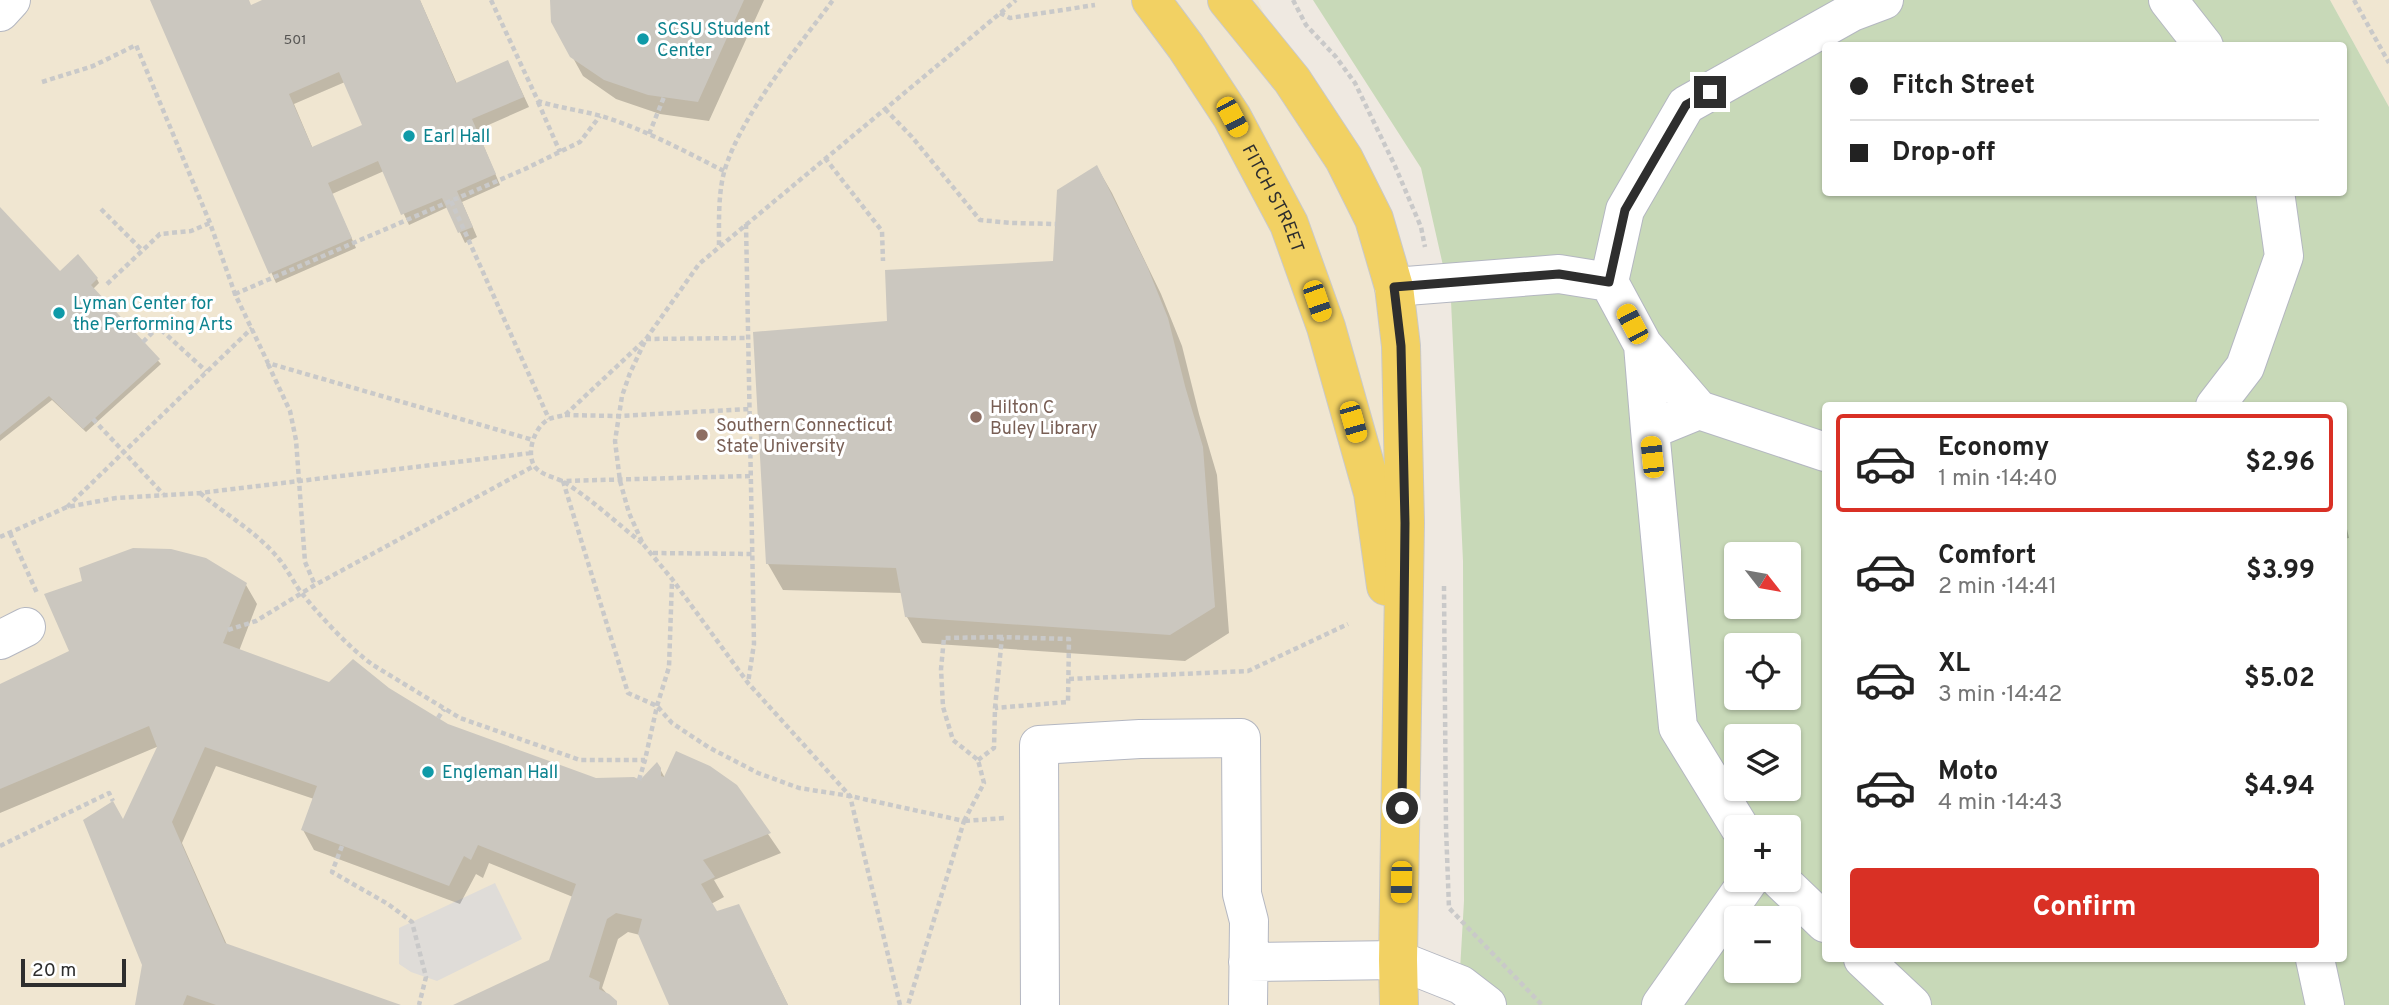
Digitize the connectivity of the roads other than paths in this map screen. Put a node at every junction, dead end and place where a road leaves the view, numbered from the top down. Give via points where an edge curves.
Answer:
1 (11, 0) edge
2 (1151, 0) edge
3 (1227, 0) edge
4 (1884, 0) edge
5 (2168, 0) edge
6 (0, 12) edge
7 (2201, 42) edge
8 (2276, 196) edge
9 (1609, 282) junction
10 (1394, 287) junction
11 (1643, 345) junction
12 (2219, 402) edge
13 (1699, 410) junction
14 (1650, 430) junction
15 (1822, 451) edge
16 (1403, 709) junction
17 (1732, 815) edge
18 (1741, 892) edge
19 (1793, 892) edge
20 (1822, 920) edge
21 (1398, 960) junction
22 (1248, 961) junction
23 (1866, 962) edge
24 (2316, 962) edge
25 (1040, 1005) edge
26 (1248, 1005) edge
27 (1399, 1005) edge
28 (1487, 1005) edge
29 (1661, 1005) edge
30 (1912, 1005) edge
31 (2325, 1005) edge

1 - 6 street
2 - 16 main road, FITCH STREET via 1232,117 1289,224 1326,327 1373,493
3 - 10 main road, FITCH STREET via 1292,80 1344,159 1374,219
4 - 9 street via 1852,12 1686,105 1625,210
5 - 7 street
8 - 12 street via 2284,256 2245,367
9 - 10 street via 1559,274
9 - 11 street
10 - 16 main road, FITCH STREET via 1401,346 1405,523
11 - 13 street
11 - 14 street
13 - 14 street
13 - 15 street
14 - 17 street via 1678,727
16 - 21 main road, FITCH STREET
18 - 29 street
19 - 20 street
21 - 22 street
21 - 27 main road, FITCH STREET
21 - 28 street via 1461,985
22 - 25 street via 1249,921 1242,894 1241,737 1039,745
22 - 26 street
23 - 30 street
24 - 31 street

